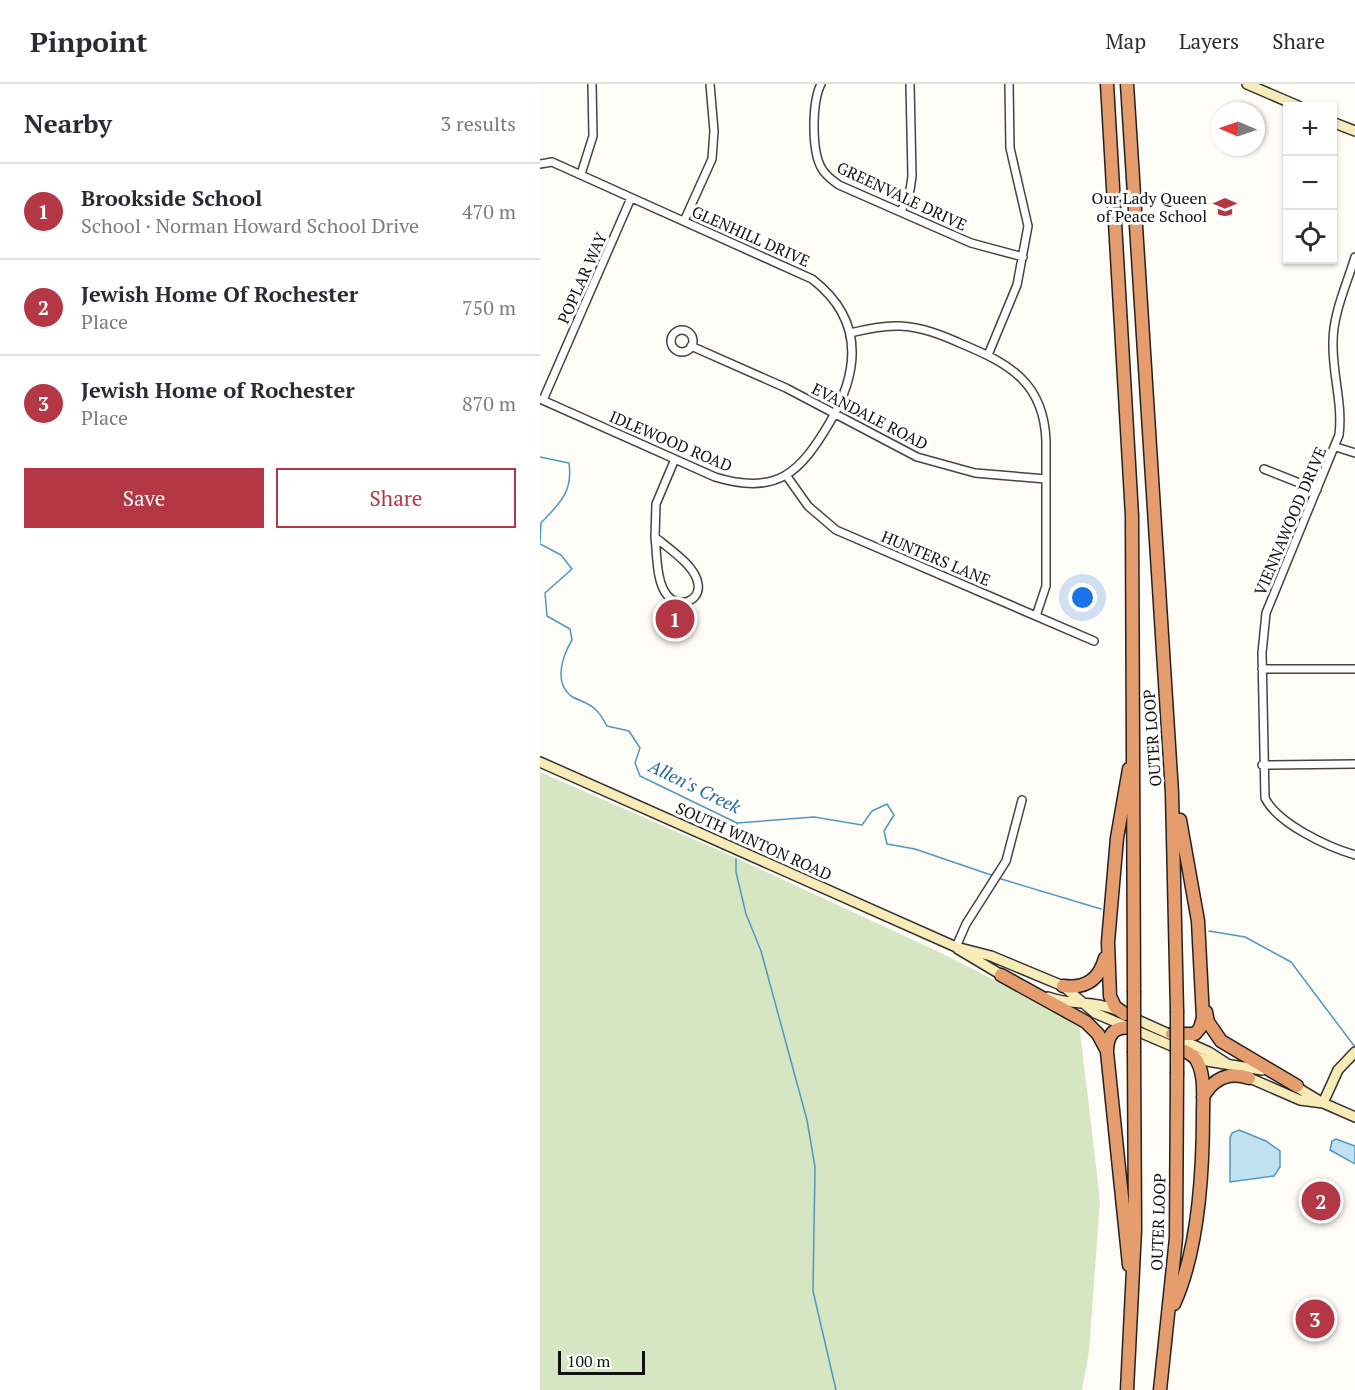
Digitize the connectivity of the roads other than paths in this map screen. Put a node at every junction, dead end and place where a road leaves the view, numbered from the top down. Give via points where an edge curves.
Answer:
1 (592, 84) edge
2 (710, 84) edge
3 (821, 84) edge
4 (910, 84) edge
5 (1009, 84) edge
6 (1107, 84) edge
7 (1127, 84) edge
8 (1247, 84) edge
9 (1289, 102) edge
10 (1337, 124) edge
11 (1355, 131) edge
12 (540, 164) edge
13 (581, 174) junction
14 (631, 198) junction
15 (901, 212) junction
16 (684, 221) junction
17 (1023, 257) junction
18 (1355, 257) edge
19 (850, 333) junction
20 (692, 346) dead end
21 (988, 355) junction
22 (541, 400) edge
23 (835, 413) junction
24 (1336, 447) junction
25 (1355, 453) edge
26 (675, 459) junction
27 (1264, 469) dead end
28 (786, 475) junction
29 (1046, 479) junction
30 (1317, 490) junction
31 (655, 537) junction
32 (1036, 616) junction
33 (1094, 641) dead end
34 (1262, 669) junction
35 (1355, 669) edge
36 (1133, 755) junction
37 (540, 762) edge
38 (1355, 764) edge
39 (1263, 765) junction
40 (1172, 793) junction
41 (1022, 800) dead end
42 (1355, 855) edge
43 (1108, 942) junction
44 (956, 947) junction
45 (1001, 975) junction
46 (1063, 986) junction
47 (1202, 996) junction
48 (1083, 1002) junction
49 (1125, 1014) junction
50 (1132, 1028) junction
51 (1172, 1034) junction
52 (1185, 1051) junction
53 (1107, 1052) junction
54 (1352, 1054) edge
55 (1229, 1065) junction
56 (1249, 1078) junction
57 (1297, 1086) junction
58 (1203, 1098) junction
59 (1323, 1103) junction
60 (1355, 1117) edge
61 (1134, 1298) junction
62 (1170, 1313) junction
63 (1127, 1390) edge
64 (1160, 1390) edge

1 - 13 street via 593,136
2 - 16 street via 712,159
3 - 15 street, GREENVALE DRIVE via 815,109 816,153 821,167 839,185
4 - 15 street via 911,183
5 - 17 street via 1010,148 1028,226
6 - 36 highway, OUTER LOOP via 1131,473
7 - 40 highway, OUTER LOOP
8 - 9 main road
10 - 11 main road
12 - 13 street, GLENHILL DRIVE via 552,162
13 - 14 street, GLENHILL DRIVE
14 - 16 street, GLENHILL DRIVE
14 - 22 street, POPLAR WAY
15 - 17 street, GREENVALE DRIVE via 971,243
16 - 19 street, GLENHILL DRIVE via 812,279 832,298
17 - 21 street via 1013,298
18 - 24 street, VIENNAWOOD DRIVE via 1334,330 1341,415
19 - 21 street via 885,326 912,327
19 - 23 street, GLENHILL DRIVE via 852,370
20 - 23 street, EVANDALE ROAD
21 - 29 street via 1014,370 1037,399 1046,430
22 - 26 street, IDLEWOOD ROAD
23 - 28 street, IDLEWOOD ROAD via 811,454
23 - 29 street, EVANDALE ROAD via 928,461 986,475
24 - 25 street
24 - 30 street, VIENNAWOOD DRIVE
26 - 28 street, IDLEWOOD ROAD via 740,484 764,483
26 - 31 street via 656,504
27 - 30 street
28 - 32 street, HUNTERS LANE via 808,506 836,530
29 - 32 street via 1046,586
30 - 34 street, VIENNAWOOD DRIVE via 1270,600 1263,633
31 - 31 street via 667,596 674,602 692,600 698,593 694,572
32 - 33 street, HUNTERS LANE
34 - 35 street
34 - 39 street, VIENNAWOOD DRIVE
36 - 43 highway via 1118,830
36 - 61 highway, OUTER LOOP, bridge
37 - 44 main road, SOUTH WINTON ROAD
38 - 39 street
39 - 42 street, VIENNAWOOD DRIVE via 1264,794 1272,808 1311,836
40 - 47 highway via 1197,910
40 - 62 highway, OUTER LOOP, bridge via 1177,1073 1176,1238
41 - 44 street via 1006,861
43 - 46 highway via 1102,967 1094,980 1082,986
43 - 49 highway via 1108,992 1115,1007
44 - 45 main road, SOUTH WINTON ROAD
44 - 46 main road, SOUTH WINTON ROAD via 991,956
45 - 48 main road, SOUTH WINTON ROAD via 1054,999
45 - 53 highway via 1086,1022
46 - 48 main road, SOUTH WINTON ROAD
47 - 51 highway via 1199,1029 1191,1035
47 - 57 highway via 1208,1022 1221,1041
48 - 49 main road, SOUTH WINTON ROAD via 1102,1004
48 - 50 main road, SOUTH WINTON ROAD via 1095,1013
49 - 51 main road, SOUTH WINTON ROAD
50 - 52 main road, SOUTH WINTON ROAD
50 - 53 highway via 1113,1032
51 - 55 main road, SOUTH WINTON ROAD
52 - 55 main road, SOUTH WINTON ROAD
52 - 58 highway via 1199,1065
53 - 61 highway
54 - 59 main road via 1338,1071
55 - 56 main road, SOUTH WINTON ROAD
55 - 57 main road, SOUTH WINTON ROAD via 1254,1067
56 - 58 highway via 1220,1078
56 - 59 main road, SOUTH WINTON ROAD via 1300,1100
57 - 59 main road, SOUTH WINTON ROAD
58 - 62 highway via 1198,1206 1181,1289
59 - 60 main road, SOUTH WINTON ROAD
61 - 63 highway, OUTER LOOP
62 - 64 highway, OUTER LOOP

